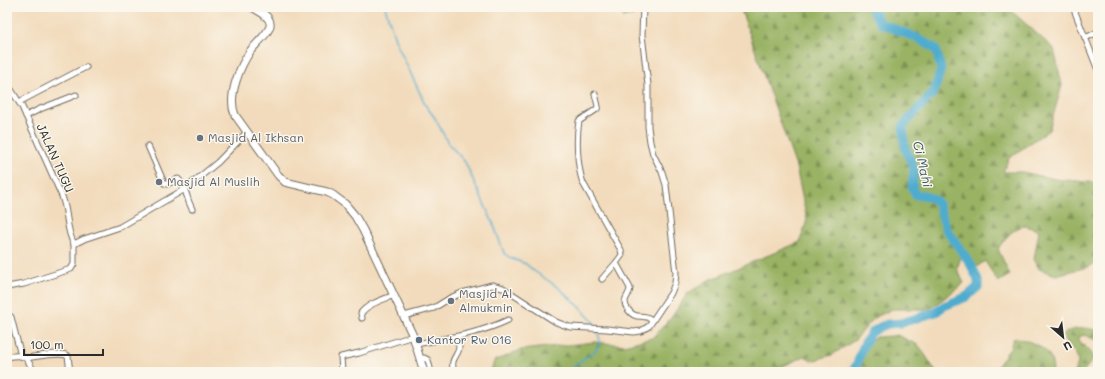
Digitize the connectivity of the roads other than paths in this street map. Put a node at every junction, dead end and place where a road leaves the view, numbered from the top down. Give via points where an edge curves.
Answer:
1 (252, 7) edge
2 (643, 7) edge
3 (1073, 7) edge
4 (1098, 32) edge
5 (1085, 38) junction
6 (86, 68) dead end
7 (1098, 70) edge
8 (7, 83) edge
9 (595, 94) dead end
10 (76, 95) dead end
11 (19, 102) junction
12 (26, 116) junction
13 (248, 132) junction
14 (148, 146) dead end
15 (185, 188) junction
16 (192, 209) dead end
17 (74, 244) junction
18 (616, 263) junction
19 (602, 279) dead end
20 (7, 287) edge
21 (394, 295) junction
22 (7, 314) edge
23 (404, 316) junction
24 (362, 318) dead end
25 (508, 320) dead end
26 (652, 320) junction
27 (413, 336) junction
28 (456, 337) junction
29 (416, 344) junction
30 (7, 357) edge
31 (23, 357) junction
32 (420, 359) junction
33 (34, 372) edge
34 (70, 372) edge
35 (342, 372) edge
36 (424, 372) edge
37 (431, 372) edge
38 (454, 372) edge

1 - 13 main road via 268,17 271,24 251,50 235,85 233,111
2 - 26 street via 642,35 648,85 648,127 653,154 666,185 676,273 671,293
3 - 5 street
4 - 5 street
5 - 7 street
6 - 11 street
8 - 11 street, JALAN TUGU
9 - 18 street via 597,109 579,121 578,161 584,182 621,250 622,255
10 - 12 street
11 - 12 street, JALAN TUGU
12 - 17 street, JALAN TUGU via 61,194 70,238
13 - 15 street via 218,162
13 - 21 main road via 278,175 286,182 326,192 346,204 363,230
14 - 15 street via 164,183 178,179
15 - 16 street
15 - 17 street via 120,227
17 - 20 street, JALAN TUGU via 74,264 71,269
18 - 19 street
18 - 26 street via 630,288 625,306 634,315
21 - 23 main road
21 - 24 street via 364,309 361,313
22 - 31 street
23 - 26 street via 434,308 462,293 492,285 503,288 556,322 570,327 634,332 649,326
23 - 27 main road
25 - 28 street via 485,330
27 - 29 main road
27 - 35 street via 341,357
28 - 29 street
28 - 38 street via 459,349 452,363
29 - 32 main road
30 - 31 street
31 - 33 street via 30,362
31 - 34 street via 66,354
32 - 36 main road
32 - 37 street via 428,360

